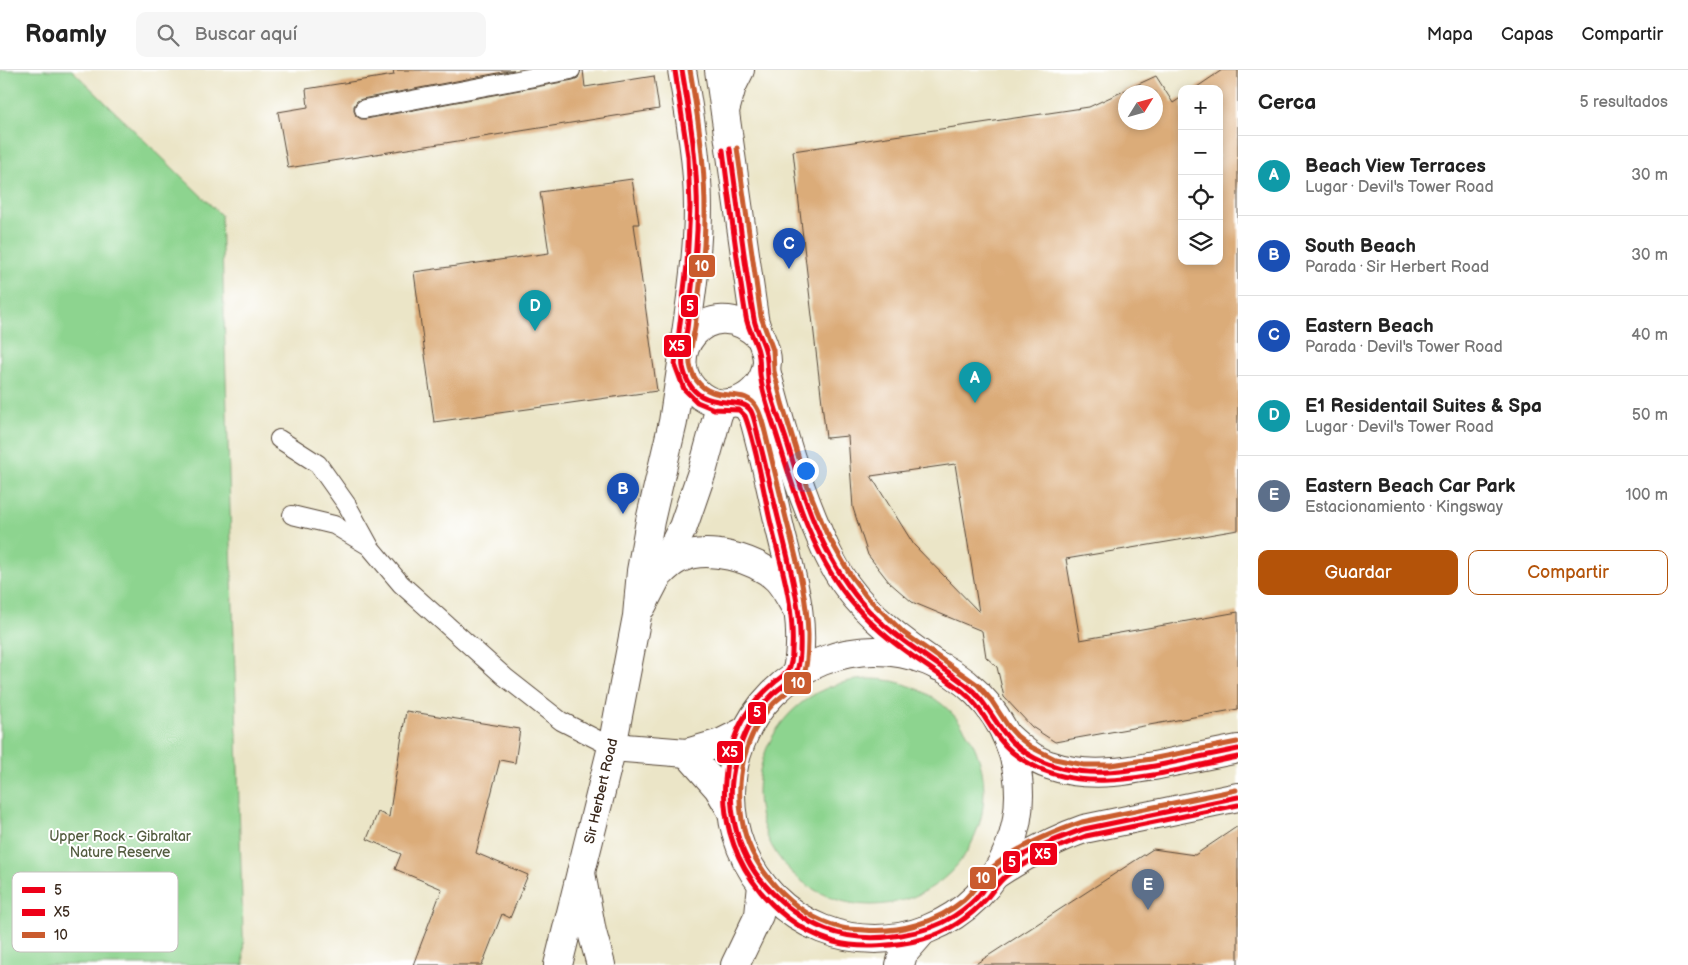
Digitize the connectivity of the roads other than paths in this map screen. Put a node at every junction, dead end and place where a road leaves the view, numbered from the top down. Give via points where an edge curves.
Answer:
1 (571, 70) edge
2 (682, 70) edge
3 (719, 70) edge
4 (740, 70) edge
5 (364, 109) dead end
6 (725, 111) junction
7 (760, 338) junction
8 (683, 356) junction
9 (766, 370) junction
10 (732, 403) junction
11 (279, 439) dead end
12 (292, 515) dead end
13 (370, 546) junction
14 (658, 576) junction
15 (798, 611) junction
16 (637, 616) junction
17 (938, 666) junction
18 (796, 674) junction
19 (745, 731) junction
20 (1006, 735) junction
21 (612, 747) junction
22 (1238, 748) edge
23 (687, 753) junction
24 (1238, 797) edge
25 (731, 810) junction
26 (581, 872) junction
27 (994, 876) junction
28 (762, 885) junction
29 (923, 931) junction
30 (558, 965) edge
31 (601, 965) edge
32 (735, 965) edge
33 (900, 965) edge

1 - 5 lane
2 - 8 main road via 693,142 698,208 695,265
3 - 6 main road
4 - 6 main road
6 - 7 main road via 738,217 755,327
7 - 8 main road via 738,322 712,321 699,327 690,337
7 - 9 main road via 767,359
8 - 10 main road via 685,376 692,388 714,402
8 - 16 main road via 673,422 644,555
9 - 10 main road via 756,390
9 - 17 main road via 803,494 838,572 877,620 902,642
10 - 14 main road via 721,408 718,414 683,527
10 - 15 main road via 746,405 753,416
11 - 13 lane via 318,464
12 - 13 lane via 334,525
13 - 21 lane via 401,584 505,676 561,721
14 - 15 main road via 669,565 692,554 716,554 745,560 764,568 778,580
14 - 16 main road
15 - 18 main road via 800,647
16 - 21 main road, Sir Herbert Road
17 - 18 main road via 906,655 874,651 829,658
17 - 20 main road via 978,695
18 - 19 main road via 776,690
19 - 23 main road via 721,743
19 - 25 main road via 734,765
20 - 22 main road via 1048,765 1101,773 1137,769
20 - 27 main road via 1015,763 1019,792 1017,822 1008,850
21 - 23 main road
21 - 26 main road, Sir Herbert Road
23 - 25 main road via 718,788
24 - 27 main road via 1084,829 1028,854
25 - 28 main road via 742,850
26 - 30 main road, Sir Herbert Road
26 - 31 main road
27 - 29 main road via 963,910
28 - 29 main road via 795,915 836,934 880,939
28 - 32 main road via 759,915
29 - 33 main road via 903,954

